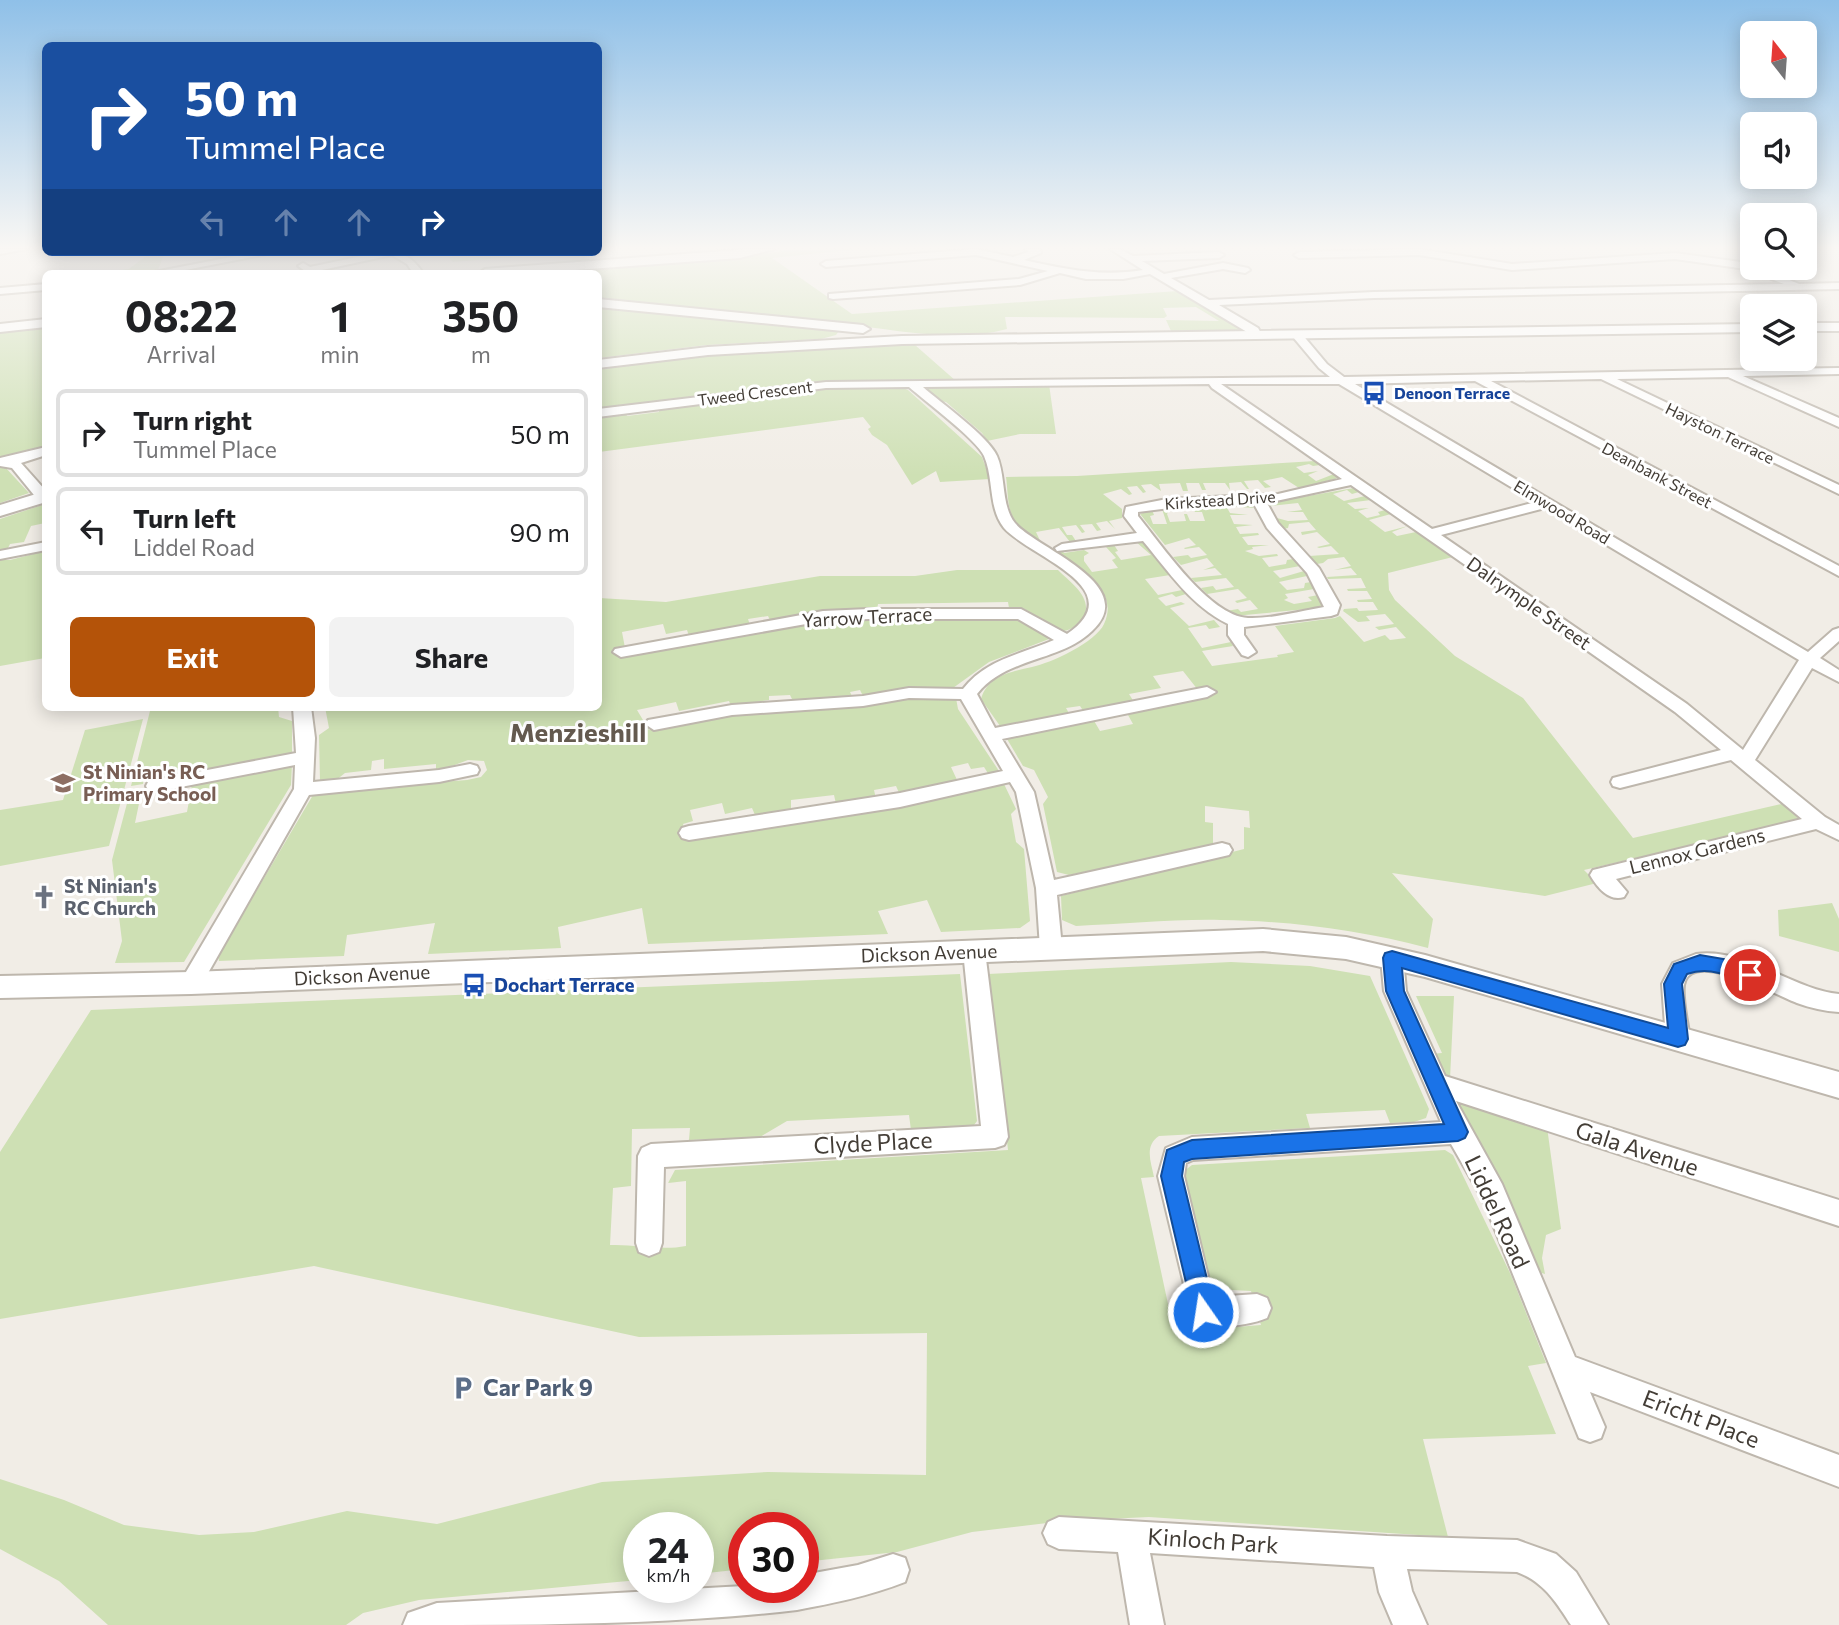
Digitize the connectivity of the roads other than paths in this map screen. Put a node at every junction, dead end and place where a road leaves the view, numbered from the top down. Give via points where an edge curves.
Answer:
1 (29, 325) edge
2 (819, 325) edge
3 (1245, 325) edge
4 (831, 326) junction
5 (1817, 327) edge
6 (1839, 327) edge
7 (0, 328) edge
8 (1740, 328) edge
9 (876, 335) junction
10 (1257, 335) junction
11 (1297, 335) junction
12 (845, 342) junction
13 (602, 364) edge
14 (1839, 371) edge
15 (1730, 373) junction
16 (1601, 376) junction
17 (1476, 378) junction
18 (1213, 380) junction
19 (1342, 380) junction
20 (912, 384) junction
21 (602, 412) edge
22 (1839, 423) edge
23 (42, 452) edge
24 (5, 462) edge
25 (1353, 481) junction
26 (1839, 490) edge
27 (42, 494) edge
28 (42, 497) edge
29 (1258, 499) junction
30 (1548, 503) junction
31 (0, 511) edge
32 (1429, 534) junction
33 (1147, 536) junction
34 (1092, 543) junction
35 (42, 547) edge
36 (1062, 548) dead end
37 (0, 555) edge
38 (1102, 556) dead end
39 (1839, 572) edge
40 (1236, 623) junction
41 (1839, 633) edge
42 (1068, 641) junction
43 (621, 652) dead end
44 (1248, 652) dead end
45 (1808, 660) junction
46 (1839, 677) edge
47 (1207, 692) dead end
48 (968, 694) junction
49 (302, 711) edge
50 (654, 724) dead end
51 (990, 735) junction
52 (306, 757) junction
53 (1740, 757) junction
54 (470, 770) dead end
55 (1015, 775) junction
56 (1620, 782) dead end
57 (155, 786) dead end
58 (303, 789) junction
59 (1818, 822) junction
60 (689, 832) dead end
61 (1839, 833) edge
62 (1222, 850) dead end
63 (1046, 888) junction
64 (1617, 892) dead end
65 (1051, 948) junction
66 (974, 951) junction
67 (1392, 958) junction
68 (191, 983) junction
69 (0, 987) edge
70 (1839, 1003) edge
71 (1678, 1039) junction
72 (1436, 1084) junction
73 (1839, 1085) edge
74 (1458, 1132) junction
75 (1839, 1213) edge
76 (649, 1243) dead end
77 (1256, 1308) dead end
78 (1564, 1367) junction
79 (1590, 1427) dead end
80 (1839, 1471) edge
81 (1059, 1533) dead end
82 (1131, 1536) junction
83 (1387, 1552) junction
84 (894, 1570) dead end
85 (420, 1625) edge
86 (1147, 1625) edge
87 (1410, 1625) edge
88 (1591, 1625) edge

1 - 7 street
2 - 4 street
3 - 10 street
4 - 9 street
4 - 12 street via 845,334
5 - 6 street
8 - 11 street
9 - 10 street via 944,339
9 - 12 street
10 - 11 street
11 - 19 street, Elmwood Road via 1323,366
12 - 13 street
14 - 15 street
15 - 16 street
15 - 22 street
16 - 17 street
16 - 26 street, Hayston Terrace
17 - 19 street
17 - 39 street, Deanbank Street
18 - 19 street
18 - 20 street
18 - 25 street, Dalrymple Street
19 - 30 street, Elmwood Road
20 - 21 street, Tweed Crescent via 802,387
20 - 42 street via 993,459 1007,523 1082,576 1089,587 1097,614 1088,628
23 - 24 street
24 - 27 street via 16,465
25 - 29 street, Kirkstead Drive
25 - 32 street, Dalrymple Street
28 - 31 street
29 - 33 street, Kirkstead Drive via 1190,500 1131,510
29 - 40 street via 1272,525 1314,571 1331,611
30 - 32 street
30 - 45 street, Elmwood Road
32 - 53 street, Dalrymple Street via 1681,708
33 - 34 street, Kirkstead Drive
33 - 40 street via 1194,591
34 - 36 street, Kirkstead Drive
34 - 38 street
35 - 37 street
40 - 44 street via 1236,635
41 - 45 street
42 - 43 street, Yarrow Terrace via 1021,614 869,614 823,616
42 - 48 street via 997,667
45 - 46 street, Elmwood Road
45 - 53 street
47 - 51 street
48 - 50 street via 909,693 863,701 732,710
48 - 51 street
49 - 52 street
51 - 55 street
52 - 57 street
52 - 58 street
53 - 56 street
53 - 59 street, Dalrymple Street
54 - 58 street
55 - 60 street via 900,800
55 - 63 street via 1029,806
58 - 68 street
59 - 61 street, Dalrymple Street
59 - 64 street, Lennox Gardens via 1600,874
62 - 63 street
63 - 65 street
65 - 66 street, Dickson Avenue
65 - 67 street, Dickson Avenue via 1263,940 1346,948
66 - 68 street, Dickson Avenue
66 - 76 street, Clyde Place via 995,1137 651,1156
67 - 71 street, Dickson Avenue
67 - 72 street, Liddel Road via 1395,991
68 - 69 street, Dickson Avenue
70 - 71 street via 1812,999 1729,967 1700,962 1681,969 1673,984
71 - 73 street, Dickson Avenue
72 - 74 street, Liddel Road
72 - 75 street, Gala Avenue
74 - 77 street via 1192,1150 1175,1156 1171,1176 1203,1312
74 - 78 street, Liddel Road via 1493,1193
78 - 79 street, Liddel Road
78 - 80 street, Ericht Place
81 - 82 street
82 - 83 street, Kinloch Park
82 - 86 street, Kinloch Park
83 - 87 street
83 - 88 street, Kinloch Park via 1517,1556 1544,1566 1564,1584
84 - 85 street via 858,1582 736,1604 437,1620

